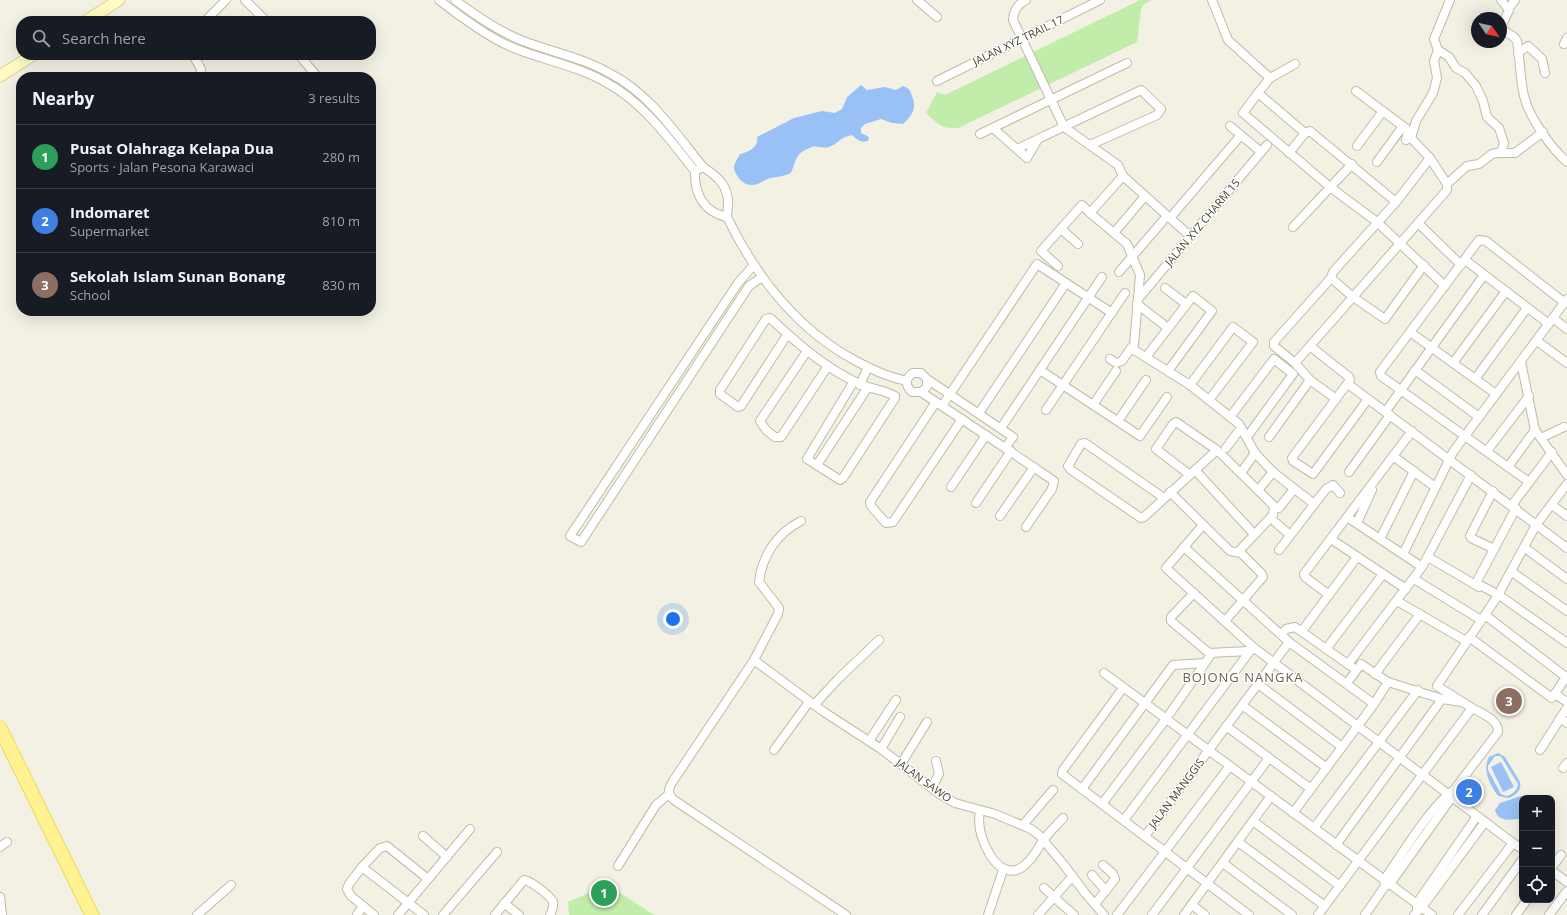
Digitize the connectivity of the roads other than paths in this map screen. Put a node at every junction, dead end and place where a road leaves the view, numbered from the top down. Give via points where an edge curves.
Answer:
1 (119, 0) edge
2 (226, 0) edge
3 (245, 0) edge
4 (439, 0) edge
5 (455, 0) edge
6 (917, 0) edge
7 (1026, 0) edge
8 (1100, 0) edge
9 (1212, 0) edge
10 (1450, 0) edge
11 (1501, 0) edge
12 (1515, 0) edge
13 (1509, 8) junction
14 (1507, 13) edge
15 (94, 16) edge
16 (210, 16) edge
17 (261, 16) edge
18 (937, 17) dead end
19 (1507, 32) edge
20 (1514, 37) junction
21 (1022, 39) junction
22 (1528, 46) junction
23 (1438, 50) junction
24 (1518, 53) junction
25 (25, 60) edge
26 (196, 60) edge
27 (303, 60) edge
28 (1127, 63) dead end
29 (1294, 64) dead end
30 (201, 72) edge
31 (314, 72) edge
32 (1545, 73) dead end
33 (0, 76) edge
34 (1270, 78) junction
35 (937, 80) dead end
36 (1356, 91) dead end
37 (1258, 93) junction
38 (1051, 100) junction
39 (1383, 111) junction
40 (1230, 126) dead end
41 (1403, 126) junction
42 (1064, 127) junction
43 (993, 128) junction
44 (1543, 132) junction
45 (1305, 133) junction
46 (980, 134) dead end
47 (1397, 134) junction
48 (1241, 135) junction
49 (1038, 139) junction
50 (1406, 140) junction
51 (1090, 145) junction
52 (1267, 145) dead end
53 (1357, 146) dead end
54 (1017, 149) junction
55 (1422, 151) junction
56 (1261, 152) junction
57 (1289, 153) junction
58 (1501, 153) junction
59 (1430, 158) junction
60 (1377, 162) dead end
61 (1567, 162) edge
62 (1352, 164) junction
63 (703, 167) junction
64 (695, 171) junction
65 (1122, 176) junction
66 (1447, 184) junction
67 (1330, 187) junction
68 (1145, 196) junction
69 (1396, 202) junction
70 (1090, 213) junction
71 (727, 217) junction
72 (1168, 217) junction
73 (1377, 222) junction
74 (1418, 223) junction
75 (1294, 227) dead end
76 (1061, 229) junction
77 (1114, 233) junction
78 (1190, 236) junction
79 (1400, 243) junction
80 (1078, 244) dead end
81 (1132, 257) junction
82 (1463, 262) junction
83 (1424, 265) junction
84 (753, 266) junction
85 (1058, 266) dead end
86 (1119, 272) dead end
87 (1484, 275) junction
88 (762, 277) junction
89 (1102, 277) dead end
90 (1331, 278) junction
91 (1066, 282) junction
92 (738, 284) junction
93 (1445, 286) junction
94 (1165, 288) dead end
95 (747, 289) junction
96 (1506, 291) junction
97 (1125, 293) dead end
98 (1353, 297) junction
99 (1088, 298) junction
100 (1566, 301) edge
101 (1138, 302) junction
102 (1186, 304) junction
103 (1527, 308) junction
104 (1112, 313) junction
105 (1551, 321) junction
106 (1168, 328) junction
107 (1567, 329) edge
108 (1410, 332) junction
109 (787, 335) junction
110 (1537, 341) junction
111 (1310, 346) junction
112 (1432, 347) junction
113 (1131, 348) junction
114 (807, 351) junction
115 (1146, 357) junction
116 (1110, 359) dead end
117 (1521, 362) junction
118 (1296, 363) junction
119 (1453, 363) junction
120 (1567, 363) edge
121 (828, 366) junction
122 (868, 367) junction
123 (1040, 370) junction
124 (1415, 370) junction
125 (1116, 371) dead end
126 (1168, 371) junction
127 (927, 379) junction
128 (1475, 379) junction
129 (907, 380) junction
130 (1146, 380) dead end
131 (1310, 380) junction
132 (861, 384) junction
133 (1348, 384) junction
134 (1063, 385) junction
135 (1190, 385) junction
136 (1402, 389) junction
137 (921, 392) junction
138 (950, 394) junction
139 (1496, 394) junction
140 (1529, 396) junction
141 (1167, 397) dead end
142 (1368, 399) junction
143 (1209, 400) junction
144 (1336, 400) junction
145 (939, 404) junction
146 (1093, 405) junction
147 (1046, 410) dead end
148 (979, 413) junction
149 (1388, 413) junction
150 (1230, 417) junction
151 (1479, 417) junction
152 (962, 419) junction
153 (1118, 421) junction
154 (1564, 427) dead end
155 (1001, 428) junction
156 (1241, 428) junction
157 (1535, 430) junction
158 (1412, 431) junction
159 (986, 435) junction
160 (1464, 436) junction
161 (1247, 437) junction
162 (1269, 437) dead end
163 (1541, 438) junction
164 (1226, 448) dead end
165 (1008, 449) junction
166 (1217, 450) junction
167 (1487, 451) junction
168 (1552, 452) junction
169 (1255, 453) junction
170 (1393, 456) junction
171 (1448, 460) junction
172 (817, 465) junction
173 (1034, 466) junction
174 (1508, 467) junction
175 (1243, 470) dead end
176 (1414, 471) junction
177 (1192, 472) junction
178 (1273, 472) junction
179 (1349, 472) dead end
180 (1380, 474) junction
181 (1567, 474) edge
182 (1471, 475) junction
183 (1529, 482) junction
184 (1567, 484) edge
185 (1435, 486) junction
186 (951, 487) dead end
187 (1259, 489) dead end
188 (1294, 489) junction
189 (1493, 491) junction
190 (1340, 493) dead end
191 (1167, 495) junction
192 (976, 503) dead end
193 (1314, 504) junction
194 (1552, 505) junction
195 (1514, 506) junction
196 (1279, 508) dead end
197 (1000, 516) dead end
198 (1567, 516) edge
199 (1347, 517) junction
200 (801, 521) dead end
201 (1275, 522) dead end
202 (1357, 523) junction
203 (1203, 525) junction
204 (1536, 525) junction
205 (1026, 527) dead end
206 (1254, 534) junction
207 (1290, 535) junction
208 (1331, 538) junction
209 (1380, 539) junction
210 (1184, 548) junction
211 (1525, 548) junction
212 (1567, 548) edge
213 (1494, 549) junction
214 (1279, 550) dead end
215 (1238, 552) junction
216 (1403, 554) junction
217 (1357, 557) junction
218 (1428, 557) junction
219 (1422, 567) junction
220 (1512, 572) junction
221 (1383, 574) junction
222 (1414, 579) junction
223 (1567, 579) edge
224 (1406, 590) junction
225 (1194, 593) junction
226 (1329, 595) junction
227 (1498, 596) junction
228 (1243, 600) junction
229 (1397, 601) junction
230 (1567, 611) edge
231 (1420, 614) junction
232 (1483, 618) junction
233 (1225, 621) junction
234 (1302, 631) junction
235 (1281, 635) junction
236 (1468, 639) junction
237 (879, 640) dead end
238 (1289, 642) junction
239 (1567, 643) edge
240 (1251, 649) junction
241 (1326, 649) junction
242 (1212, 653) junction
243 (754, 660) junction
244 (1205, 663) junction
245 (1274, 663) junction
246 (1348, 664) junction
247 (1356, 670) junction
248 (1104, 673) dead end
249 (1375, 674) junction
250 (1567, 677) edge
251 (1388, 682) junction
252 (1347, 683) junction
253 (1258, 684) junction
254 (1437, 686) junction
255 (1123, 688) junction
256 (1418, 690) junction
257 (1555, 694) junction
258 (1434, 696) junction
259 (1442, 699) junction
260 (896, 700) dead end
261 (1567, 702) edge
262 (1144, 703) junction
263 (812, 704) junction
264 (1374, 704) junction
265 (1242, 705) junction
266 (1469, 705) junction
267 (1567, 708) edge
268 (900, 717) dead end
269 (1166, 719) junction
270 (1564, 721) edge
271 (927, 722) dead end
272 (1358, 725) junction
273 (1226, 726) junction
274 (0, 728) edge
275 (1187, 735) junction
276 (869, 741) junction
277 (1380, 742) junction
278 (1342, 747) junction
279 (881, 749) junction
280 (774, 750) dead end
281 (1208, 750) junction
282 (1540, 750) dead end
283 (1269, 758) junction
284 (1400, 758) junction
285 (936, 761) dead end
286 (901, 764) junction
287 (1229, 766) junction
288 (1327, 768) junction
289 (1421, 774) junction
290 (1250, 782) junction
291 (932, 788) junction
292 (1082, 788) junction
293 (1311, 789) junction
294 (1053, 790) dead end
295 (1451, 793) junction
296 (669, 794) junction
297 (1271, 796) junction
298 (1102, 804) junction
299 (980, 811) junction
300 (1293, 813) junction
301 (1477, 816) junction
302 (1063, 818) dead end
303 (1124, 820) junction
304 (1253, 821) junction
305 (1485, 822) junction
306 (1023, 825) junction
307 (1314, 828) junction
308 (470, 829) dead end
309 (423, 836) dead end
310 (1145, 836) junction
311 (1043, 841) junction
312 (1238, 842) junction
313 (1512, 843) junction
314 (1336, 845) junction
315 (1519, 847) edge
316 (496, 852) dead end
317 (1166, 852) junction
318 (1561, 855) dead end
319 (447, 857) junction
320 (1358, 861) junction
321 (1223, 863) junction
322 (1555, 863) edge
323 (1519, 864) edge
324 (1103, 865) dead end
325 (618, 866) dead end
326 (362, 867) junction
327 (1187, 868) junction
328 (1003, 870) junction
329 (1555, 873) edge
330 (1092, 875) dead end
331 (1072, 877) junction
332 (428, 879) junction
333 (1567, 882) edge
334 (1208, 883) junction
335 (1386, 883) junction
336 (231, 885) dead end
337 (1340, 886) junction
338 (1044, 888) dead end
339 (1106, 891) junction
340 (1567, 891) edge
341 (1054, 896) junction
342 (0, 897) edge
343 (409, 902) junction
344 (504, 903) junction
345 (1525, 903) edge
346 (1095, 904) junction
347 (1192, 905) junction
348 (363, 906) junction
349 (1325, 906) junction
350 (1417, 909) edge
351 (2, 915) edge
352 (92, 915) edge
353 (197, 915) edge
354 (357, 915) edge
355 (374, 915) edge
356 (398, 915) edge
357 (424, 915) edge
358 (443, 915) edge
359 (495, 915) edge
360 (519, 915) edge
361 (550, 915) edge
362 (846, 915) edge
363 (988, 915) edge
364 (1038, 915) edge
365 (1074, 915) edge
366 (1104, 915) edge
367 (1117, 915) edge
368 (1152, 915) edge
369 (1184, 915) edge
370 (1205, 915) edge
371 (1249, 915) edge
372 (1292, 915) edge
373 (1318, 915) edge
374 (1365, 915) edge
375 (1432, 915) edge
376 (1458, 915) edge
377 (1482, 915) edge
378 (1516, 915) edge
379 (1549, 915) edge

1 - 15 street
2 - 16 street
3 - 17 street
4 - 64 street via 473,25 517,50 588,74 613,86 652,119
5 - 63 street via 478,18 522,40 592,64 613,74 658,112
6 - 18 street
7 - 21 street via 1019,3 1013,20
8 - 21 street, JALAN XYZ TRAIL 17
9 - 34 street via 1228,40
10 - 23 street via 1434,38
11 - 13 street
12 - 13 street
13 - 14 street
19 - 20 street
20 - 22 street
20 - 24 street
21 - 35 street, JALAN XYZ TRAIL 17
21 - 38 street
22 - 24 street
22 - 32 street via 1542,59
23 - 55 street via 1434,61 1437,78 1433,93 1416,121 1411,138
23 - 58 street via 1449,57 1456,68 1476,86 1484,101 1487,117 1499,128 1504,142
24 - 44 street via 1526,101
25 - 33 street
26 - 30 street
27 - 31 street
28 - 38 street
29 - 34 street
34 - 37 street
36 - 39 street
37 - 45 street
37 - 57 street via 1244,110 1244,115
38 - 42 street
38 - 43 street
39 - 41 street
39 - 53 street
40 - 48 street
41 - 47 street
41 - 50 street via 1408,130
42 - 49 street
42 - 51 street
42 - 51 street via 1141,90 1162,109 1157,115
43 - 46 street
43 - 54 street
44 - 58 street via 1515,152
44 - 61 street via 1553,149
45 - 57 street
45 - 62 street via 1310,131
47 - 50 street
47 - 60 street
48 - 56 street
48 - 72 street
49 - 54 street
49 - 54 street via 1027,158
50 - 55 street
51 - 65 street via 1118,165
52 - 56 street, JALAN XYZ CHARM 15
55 - 59 street
56 - 78 street, JALAN XYZ CHARM 15
57 - 67 street
58 - 66 street via 1492,154 1479,164 1467,166
59 - 66 street
59 - 69 street
62 - 67 street
62 - 69 street
63 - 64 street
63 - 71 street via 716,175 726,188
64 - 71 street via 694,182 699,198 714,213
65 - 68 street
65 - 70 street
66 - 74 street via 1447,190
67 - 73 street
67 - 75 street
68 - 72 street
68 - 77 street
69 - 73 street
70 - 76 street via 1082,205
70 - 77 street
71 - 84 street
72 - 78 street
72 - 81 street
73 - 79 street
73 - 90 street via 1333,272
74 - 79 street
74 - 82 street
76 - 80 street
76 - 85 street via 1041,251
77 - 81 street via 1127,244
78 - 101 street, JALAN XYZ CHARM 15
79 - 83 street
79 - 98 street
81 - 86 street
81 - 101 street via 1140,275
82 - 87 street
82 - 93 street
82 - 100 street via 1479,240 1484,239
83 - 93 street
83 - 98 street via 1386,318
84 - 88 street
84 - 92 street
87 - 96 street
87 - 112 street
88 - 95 street
88 - 122 street via 798,320 815,335
89 - 99 street
90 - 98 street
90 - 118 street via 1274,342 1274,346
91 - 99 street
91 - 138 street via 1036,264
91 - 148 street
92 - 95 street
92 - 95 street via 570,536 581,542
93 - 108 street
94 - 102 street
96 - 103 street
96 - 119 street
97 - 104 street
98 - 111 street
99 - 104 street
99 - 123 street
100 - 105 street
101 - 106 street
101 - 113 street via 1134,345
102 - 106 street
102 - 126 street via 1193,296 1212,311
103 - 105 street
103 - 128 street
104 - 134 street
105 - 107 street
105 - 110 street
106 - 115 street
108 - 112 street
108 - 136 street via 1380,372
109 - 109 street via 741,406 738,407 723,398 720,390 766,319 770,318
109 - 114 street
110 - 117 street
110 - 120 street
111 - 118 street
111 - 133 street via 1350,377
112 - 119 street
112 - 124 street
113 - 115 street
113 - 116 street via 1122,361 1116,363
114 - 121 street
114 - 121 street via 760,421 775,437 781,437
115 - 126 street
117 - 139 street
117 - 140 street
118 - 131 street
119 - 128 street
121 - 132 street
122 - 129 street via 896,379
122 - 132 street
123 - 134 street
123 - 155 street
124 - 136 street
124 - 151 street
125 - 146 street
126 - 135 street
127 - 129 street via 923,374 916,372
127 - 137 street via 927,387
127 - 138 street
128 - 139 street
129 - 137 street via 910,391
130 - 153 street
131 - 144 street
131 - 162 street
132 - 172 street
132 - 172 street via 807,456 807,459
132 - 172 street via 893,395 895,398 842,480
133 - 142 street
133 - 144 street
134 - 146 street
134 - 147 street
135 - 143 street
135 - 143 street via 1233,327 1253,342
136 - 149 street
136 - 160 street
137 - 145 street
138 - 145 street
138 - 148 street
139 - 151 street
140 - 157 street
140 - 167 street
141 - 153 street via 1141,436
142 - 144 street via 1311,474 1292,458
142 - 149 street
143 - 150 street
145 - 152 street
145 - 152 street via 870,502 886,523 893,522
146 - 153 street
148 - 155 street
149 - 158 street
149 - 179 street
150 - 156 street
150 - 161 street via 1274,359 1293,374
151 - 160 street
152 - 159 street
154 - 163 street
155 - 165 street via 1013,436
156 - 161 street
156 - 164 street
157 - 163 street
157 - 174 street
158 - 170 street
158 - 171 street
159 - 165 street
159 - 186 street
160 - 167 street
160 - 171 street
161 - 169 street
163 - 168 street
165 - 173 street
165 - 192 street
166 - 177 street
166 - 177 street via 1181,424 1173,424 1156,450
166 - 206 street via 1274,506 1273,515
167 - 174 street
168 - 181 street
168 - 183 street
169 - 175 street
169 - 178 street
170 - 176 street
170 - 180 street
171 - 182 street
171 - 185 street
173 - 197 street
173 - 205 street via 1052,479 1054,484
174 - 183 street
176 - 185 street
176 - 209 street
177 - 191 street
177 - 206 street
178 - 187 street
178 - 188 street
180 - 199 street
180 - 202 street
182 - 189 street
182 - 218 street
183 - 195 street
184 - 194 street
185 - 216 street
188 - 193 street
188 - 196 street
189 - 195 street
189 - 213 street via 1470,536
190 - 193 street via 1332,485
191 - 191 street via 1141,518 1068,466 1081,444 1085,443
191 - 203 street
193 - 207 street
194 - 198 street
194 - 204 street
195 - 204 street
195 - 213 street
199 - 202 street
199 - 208 street
200 - 243 street via 779,537 764,561 759,582 778,608 778,614
201 - 207 street
202 - 209 street
203 - 210 street
203 - 215 street via 1230,550
204 - 211 street
204 - 212 street
206 - 215 street
207 - 214 street
208 - 217 street
208 - 226 street via 1304,576
209 - 216 street
210 - 225 street via 1166,568
210 - 228 street
211 - 220 street
211 - 223 street
213 - 227 street via 1476,583
215 - 228 street via 1244,555 1263,577
216 - 219 street
217 - 221 street
217 - 226 street
218 - 219 street
218 - 227 street
219 - 222 street
220 - 227 street
220 - 230 street
221 - 224 street
221 - 241 street
222 - 224 street
222 - 232 street
224 - 229 street
225 - 233 street
225 - 242 street via 1170,619
226 - 234 street
227 - 232 street
227 - 239 street
228 - 233 street
228 - 235 street
229 - 231 street
229 - 246 street
231 - 236 street
231 - 249 street
232 - 236 street
232 - 250 street
233 - 240 street
234 - 235 street via 1290,627
234 - 241 street
235 - 238 street
236 - 254 street
236 - 257 street via 1552,698
237 - 263 street
238 - 245 street, JALAN MANGGIS
238 - 252 street
240 - 242 street
240 - 245 street
240 - 275 street
241 - 246 street
242 - 244 street
243 - 263 street, JALAN SAWO
243 - 296 street via 668,788
244 - 262 street via 1173,665
244 - 269 street
245 - 253 street, JALAN MANGGIS
245 - 272 street
246 - 247 street
247 - 249 street via 1362,664
247 - 252 street
248 - 255 street
249 - 251 street
250 - 257 street
251 - 256 street
251 - 264 street
252 - 264 street
253 - 265 street, JALAN MANGGIS
253 - 278 street
254 - 258 street
254 - 266 street
255 - 262 street
255 - 292 street via 1063,770 1064,776
256 - 258 street
256 - 277 street
257 - 261 street
258 - 259 street
259 - 266 street
259 - 284 street
260 - 276 street
262 - 269 street
262 - 292 street
263 - 276 street, JALAN SAWO
263 - 280 street
264 - 272 street
265 - 273 street, JALAN MANGGIS
265 - 288 street
266 - 289 street
266 - 295 street via 1494,721 1499,728
267 - 270 street
268 - 279 street
269 - 275 street
269 - 298 street
270 - 282 street
271 - 286 street
272 - 277 street
272 - 278 street
273 - 281 street, JALAN MANGGIS
273 - 283 street
274 - 352 main road
275 - 281 street
275 - 303 street
276 - 279 street, JALAN SAWO
277 - 284 street
277 - 307 street
278 - 288 street
279 - 286 street, JALAN SAWO
281 - 287 street
281 - 310 street, JALAN MANGGIS
283 - 290 street
283 - 293 street
284 - 289 street
284 - 314 street
285 - 291 street via 939,774
286 - 291 street, JALAN SAWO
287 - 290 street
287 - 317 street
288 - 293 street
289 - 295 street
289 - 320 street
290 - 297 street
290 - 327 street
291 - 299 street, JALAN SAWO via 955,803
292 - 298 street
293 - 300 street
294 - 306 street
295 - 301 street
295 - 335 street
296 - 325 street via 656,805
296 - 362 street via 674,800
297 - 300 street
297 - 304 street
298 - 303 street
299 - 306 street, JALAN SAWO
299 - 328 street via 980,833 989,853
300 - 307 street
301 - 305 street
301 - 350 street
302 - 311 street
303 - 310 street
304 - 312 street
304 - 337 street
305 - 313 street
305 - 350 street
306 - 311 street, JALAN SAWO
307 - 314 street
308 - 319 street
309 - 319 street
310 - 317 street
311 - 328 street via 1026,864 1015,870
311 - 331 street, JALAN SAWO
312 - 321 street
312 - 349 street
313 - 315 street
313 - 376 street
314 - 320 street
316 - 358 street
317 - 327 street
317 - 367 street
318 - 322 street
319 - 332 street
320 - 335 street
320 - 337 street
321 - 334 street
321 - 372 street
323 - 377 street
324 - 339 street via 1115,879
326 - 332 street via 380,848 387,846
326 - 343 street
326 - 348 street via 347,889 350,896
327 - 334 street
327 - 368 street
328 - 363 street
329 - 333 street
330 - 339 street
331 - 341 street
331 - 346 street, JALAN SAWO
332 - 343 street
334 - 347 street
334 - 371 street
335 - 350 street
335 - 374 street
336 - 353 street
337 - 349 street
338 - 341 street
339 - 346 street
340 - 379 street
341 - 364 street
341 - 365 street
342 - 351 street
343 - 356 street
343 - 357 street
344 - 359 street
344 - 360 street
344 - 361 street via 519,884 527,880 551,898 553,905
345 - 378 street
346 - 366 street, JALAN SAWO
347 - 369 street
347 - 370 street
348 - 354 street
348 - 355 street
349 - 373 street
350 - 375 street

